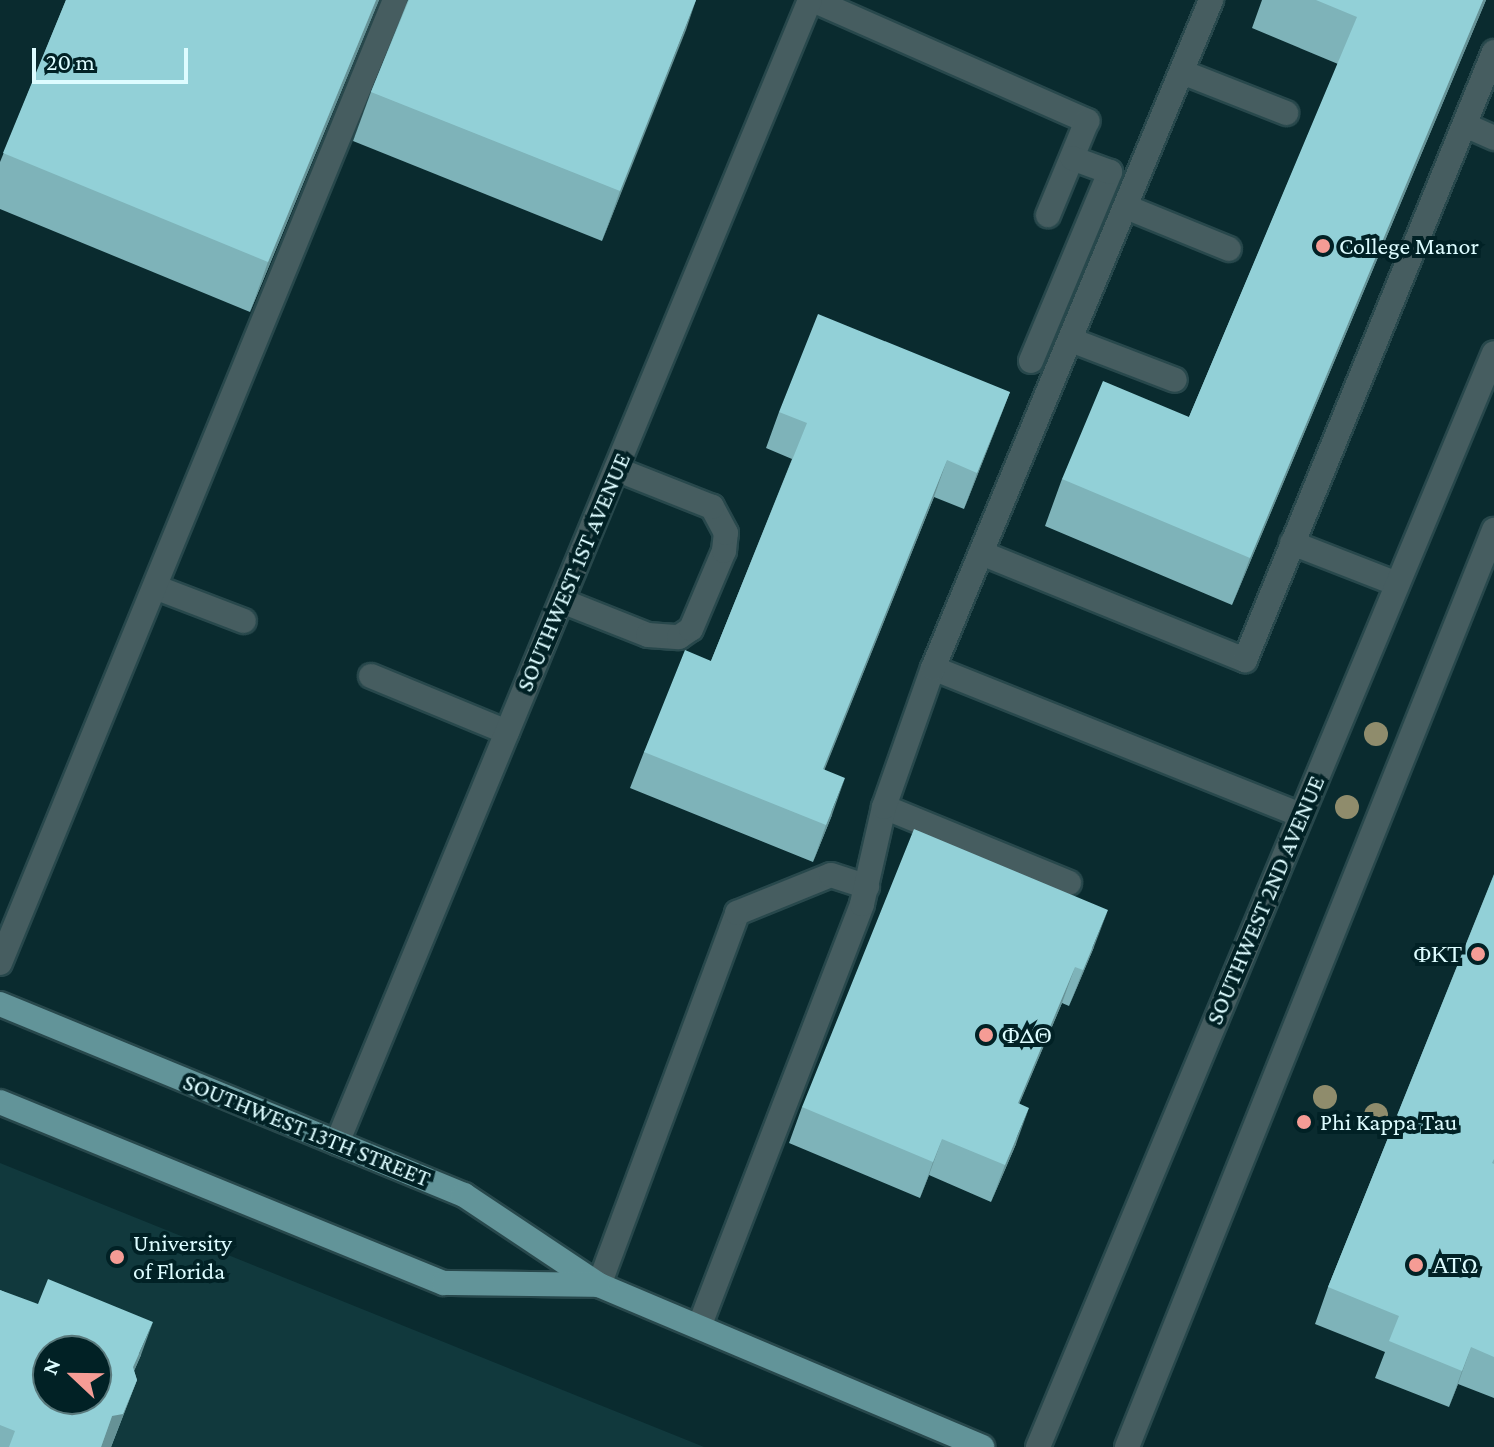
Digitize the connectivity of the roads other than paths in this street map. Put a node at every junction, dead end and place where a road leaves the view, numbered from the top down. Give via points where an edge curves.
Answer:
1 (395, 0) edge
2 (811, 0) edge
3 (1211, 0) edge
4 (1494, 52) edge
5 (1182, 72) junction
6 (1286, 113) dead end
7 (1465, 125) junction
8 (1494, 138) edge
9 (1072, 158) junction
10 (1126, 207) junction
11 (1048, 215) dead end
12 (1229, 249) dead end
13 (1071, 340) junction
14 (1494, 353) edge
15 (1031, 361) dead end
16 (1175, 380) dead end
17 (616, 469) junction
18 (1494, 530) edge
19 (1292, 543) junction
20 (981, 553) junction
21 (1397, 584) junction
22 (155, 587) junction
23 (562, 601) junction
24 (244, 621) dead end
25 (933, 668) junction
26 (371, 676) dead end
27 (507, 732) junction
28 (884, 807) junction
29 (1300, 815) junction
30 (1069, 883) dead end
31 (867, 887) junction
32 (0, 963) edge
33 (0, 1004) edge
34 (0, 1102) edge
35 (337, 1143) junction
36 (599, 1285) junction
37 (699, 1327) junction
38 (982, 1447) edge
39 (1038, 1447) edge
40 (1127, 1447) edge

1 - 22 street
2 - 9 street via 1087,121
2 - 17 street, SOUTHWEST 1ST AVENUE
3 - 5 street
4 - 7 street
5 - 6 street
5 - 10 street
7 - 8 street
7 - 19 street
9 - 11 street
9 - 15 street via 1110,172
10 - 12 street
10 - 13 street
13 - 16 street
13 - 20 street
14 - 21 street, SOUTHWEST 2ND AVENUE
17 - 23 street, SOUTHWEST 1ST AVENUE
17 - 23 street via 712,507 726,533 724,551 691,629 679,637 648,635
18 - 40 street
19 - 20 street via 1245,660
19 - 21 street
20 - 25 street
21 - 29 street, SOUTHWEST 2ND AVENUE
22 - 24 street
22 - 32 street
23 - 27 street, SOUTHWEST 1ST AVENUE
25 - 28 street
25 - 29 street
26 - 27 street
27 - 35 street, SOUTHWEST 1ST AVENUE
28 - 30 street
28 - 31 street
29 - 39 street, SOUTHWEST 2ND AVENUE
31 - 36 street via 831,875 737,913
31 - 37 street
33 - 35 main road, SOUTHWEST 13TH STREET
34 - 36 main road, SOUTHWEST 13TH STREET via 444,1283
35 - 36 main road, SOUTHWEST 13TH STREET via 464,1195
36 - 37 main road, SOUTHWEST 13TH STREET
37 - 38 main road, SOUTHWEST 13TH STREET

